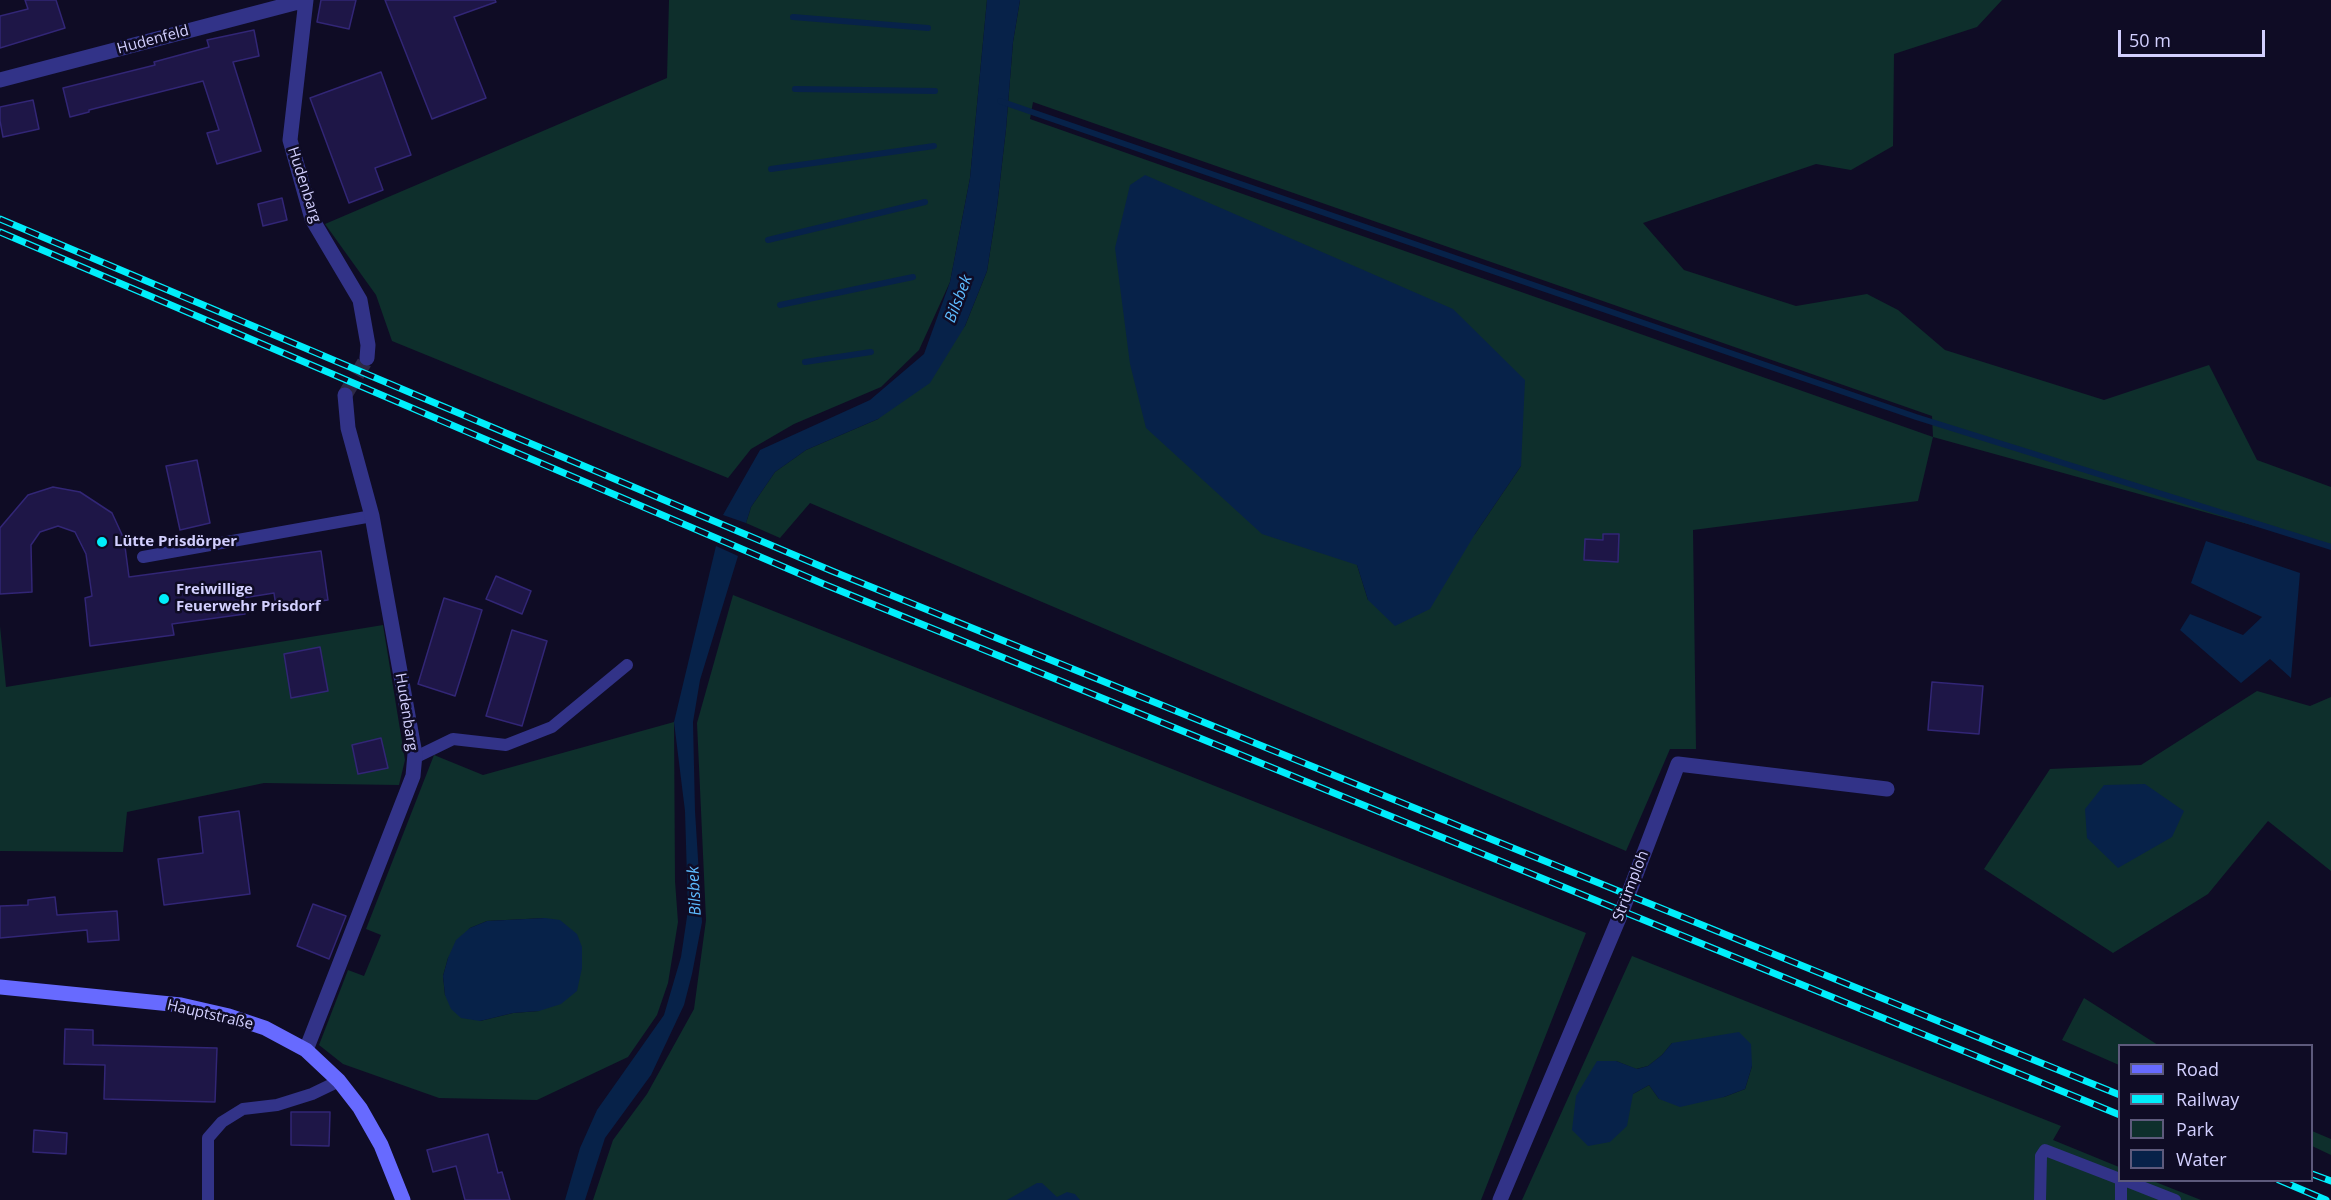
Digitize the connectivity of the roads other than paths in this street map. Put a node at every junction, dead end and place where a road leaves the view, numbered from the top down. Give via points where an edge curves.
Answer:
1 (306, 0) edge
2 (0, 80) edge
3 (367, 358) tunnel mouth
4 (345, 395) tunnel mouth
5 (372, 516) junction
6 (143, 557) dead end
7 (627, 665) dead end
8 (414, 758) junction
9 (1887, 789) dead end
10 (0, 987) edge
11 (306, 1050) junction
12 (339, 1081) junction
13 (2118, 1179) edge
14 (2121, 1182) edge
15 (2126, 1182) edge
16 (208, 1200) edge
17 (403, 1200) edge
18 (1500, 1200) edge
19 (2040, 1200) edge
20 (2121, 1200) edge
21 (2175, 1200) edge

1 - 2 street, Hudenfeld
1 - 3 street, Hudenbarg via 290,140 312,219 360,300
4 - 5 street, Hudenbarg via 348,428
5 - 6 lane
5 - 8 street, Hudenbarg
7 - 8 lane via 552,727 506,745 453,739
8 - 11 street, Hudenbarg via 413,776
9 - 18 street, Strümploh via 1678,764 1622,911
10 - 11 main road, Hauptstraße via 182,1005 265,1028
11 - 12 main road, Hauptstraße
12 - 16 lane via 277,1106 243,1110 222,1122 208,1138
12 - 17 main road, Hauptstraße via 381,1145
13 - 19 lane via 2045,1150 2041,1156
14 - 20 lane
15 - 21 lane

